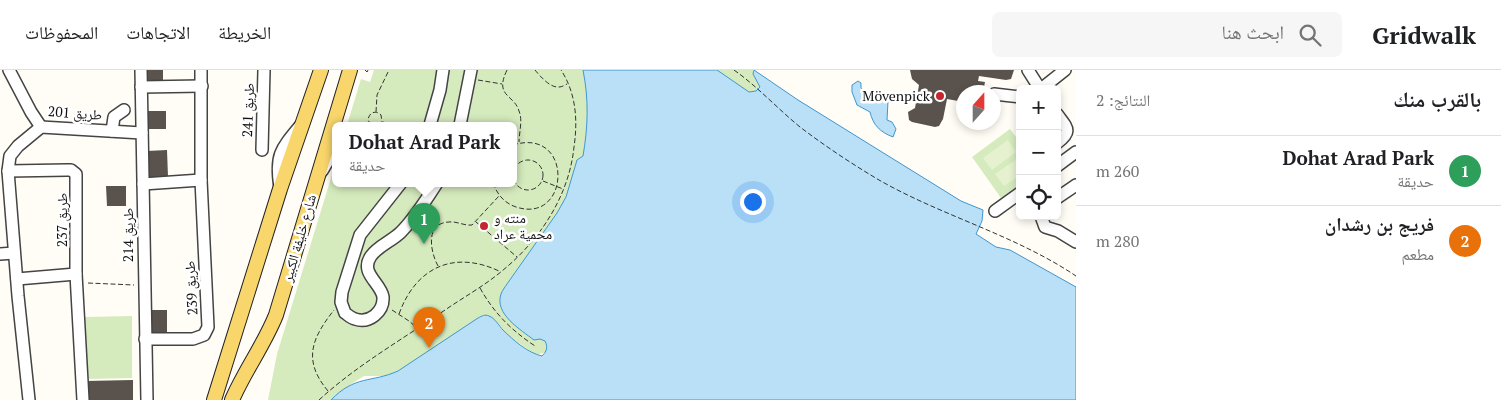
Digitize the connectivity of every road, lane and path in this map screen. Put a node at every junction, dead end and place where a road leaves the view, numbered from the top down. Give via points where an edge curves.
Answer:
1 (9, 70) edge
2 (141, 70) edge
3 (201, 70) edge
4 (264, 70) edge
5 (321, 70) edge
6 (350, 70) edge
7 (389, 70) edge
8 (442, 70) edge
9 (506, 70) edge
10 (535, 70) edge
11 (561, 70) edge
12 (734, 70) edge
13 (1028, 70) edge
14 (1065, 70) edge
15 (471, 74) edge
16 (502, 84) junction
17 (569, 84) junction
18 (1038, 85) edge
19 (1046, 85) edge
20 (202, 86) junction
21 (141, 87) junction
22 (1001, 95) edge
23 (1016, 97) edge
24 (124, 110) dead end
25 (376, 112) junction
26 (1061, 120) edge
27 (336, 121) edge
28 (369, 122) edge
29 (382, 122) edge
30 (431, 122) edge
31 (461, 122) edge
32 (41, 127) junction
33 (112, 131) junction
34 (142, 132) junction
35 (332, 133) edge
36 (1061, 140) edge
37 (519, 143) joint
38 (262, 150) dead end
39 (1076, 152) edge
40 (332, 156) edge
41 (1061, 163) edge
42 (517, 166) edge
43 (8, 171) junction
44 (316, 179) junction
45 (201, 180) junction
46 (542, 181) junction
47 (143, 184) junction
48 (517, 185) edge
49 (1076, 185) edge
50 (398, 187) edge
51 (434, 187) edge
52 (495, 187) edge
53 (557, 187) junction
54 (564, 189) junction
55 (1061, 195) edge
56 (499, 196) junction
57 (1016, 196) edge
58 (995, 211) dead end
59 (418, 212) junction
60 (1042, 220) edge
61 (476, 222) junction
62 (437, 227) junction
63 (1076, 242) edge
64 (357, 245) junction
65 (14, 253) junction
66 (0, 254) edge
67 (372, 254) junction
68 (517, 258) junction
69 (438, 266) junction
70 (501, 272) junction
71 (1076, 276) edge
72 (77, 278) junction
73 (17, 279) junction
74 (144, 286) junction
75 (479, 287) junction
76 (341, 302) junction
77 (382, 306) junction
78 (399, 314) junction
79 (417, 329) junction
80 (145, 338) junction
81 (535, 346) dead end
82 (329, 391) junction
83 (30, 400) edge
84 (83, 400) edge
85 (147, 400) edge
86 (214, 400) edge
87 (232, 400) edge
88 (319, 400) edge

1 - 32 street, طريق 201
2 - 21 street, طريق 214
3 - 20 street, طريق 239
4 - 38 street, طريق 241
5 - 86 main road
6 - 27 main road, شارع خليفة الكبير
7 - 25 path via 377,95
8 - 30 street
9 - 16 path
10 - 17 path via 559,88
11 - 17 path
12 - 71 path via 800,126 880,180 1038,253
13 - 18 street
14 - 19 street
15 - 16 path
15 - 31 street
16 - 37 path via 507,97 520,112
17 - 54 path via 576,113 576,134
20 - 21 street
20 - 45 street, طريق 239
21 - 34 street, طريق 214
22 - 23 street
24 - 33 street via 114,117
25 - 28 path via 370,114
25 - 29 path via 381,115
26 - 36 street via 1068,132
32 - 33 street, طريق 201
32 - 43 street via 10,156
33 - 34 street, طريق 201
34 - 47 street, طريق 214
35 - 44 main road, شارع خليفة الكبير
37 - 53 path via 531,143 549,151 558,168
39 - 41 street
40 - 44 street
42 - 46 path via 522,161 534,161 542,169
43 - 65 street
43 - 72 street, طريق 237 via 71,170 76,174
44 - 87 main road, شارع خليفة الكبير via 271,327
45 - 47 street
45 - 80 street, طريق 239 via 208,327 193,340
46 - 48 path via 534,190 522,190
46 - 53 path
47 - 74 street, طريق 214
49 - 55 street
50 - 64 street via 360,235
51 - 59 street
52 - 56 path
53 - 54 path
53 - 56 path via 546,202 528,209 509,204
54 - 68 path via 538,235
56 - 61 path
57 - 58 street
59 - 62 path
59 - 67 street via 400,233
60 - 63 street via 1045,227
61 - 62 path via 468,226 452,221
61 - 68 path
62 - 69 path via 431,244
64 - 67 street
64 - 76 street
65 - 66 street
65 - 73 street
67 - 77 street via 368,269 371,279 381,289
68 - 70 path
69 - 70 path via 475,262
69 - 78 path via 412,287
70 - 75 path
72 - 73 street
72 - 74 path
72 - 84 street, طريق 237
73 - 83 street
74 - 80 street, طريق 214
75 - 79 path
75 - 81 path via 502,321
76 - 77 street via 345,313 363,320 372,318
76 - 82 path via 318,331 312,357 320,382
77 - 78 path
78 - 79 path
79 - 82 path
80 - 85 street, طريق 214
82 - 88 path

